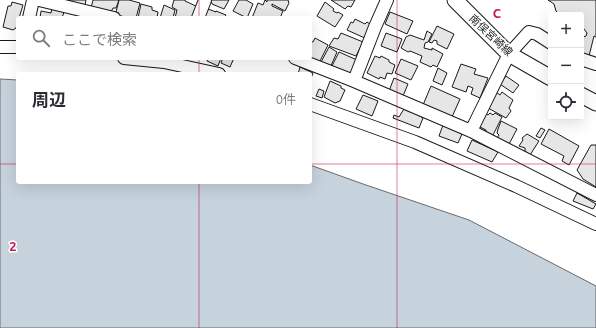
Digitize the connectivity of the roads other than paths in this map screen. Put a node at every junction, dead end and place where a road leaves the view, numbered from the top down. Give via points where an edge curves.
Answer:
1 (34, 0) edge
2 (39, 0) edge
3 (205, 0) edge
4 (387, 0) edge
5 (455, 0) edge
6 (30, 16) edge
7 (106, 16) edge
8 (199, 16) edge
9 (548, 42) edge
10 (0, 47) edge
11 (16, 47) edge
12 (509, 54) junction
13 (144, 60) edge
14 (300, 60) edge
15 (584, 60) edge
16 (596, 64) edge
17 (210, 72) edge
18 (548, 76) edge
19 (354, 81) junction
20 (584, 97) edge
21 (596, 103) edge
22 (312, 105) edge
23 (471, 131) junction
24 (596, 195) edge
25 (596, 224) edge

1 - 6 street
2 - 7 street
3 - 8 street
4 - 19 street
5 - 12 main road, 南俣宮崎線
9 - 12 street via 529,32
10 - 11 street
12 - 18 main road, 南俣宮崎線
12 - 23 street
13 - 17 street
14 - 19 street
15 - 16 street
19 - 23 street
20 - 21 main road
22 - 25 street via 415,142
23 - 24 street

